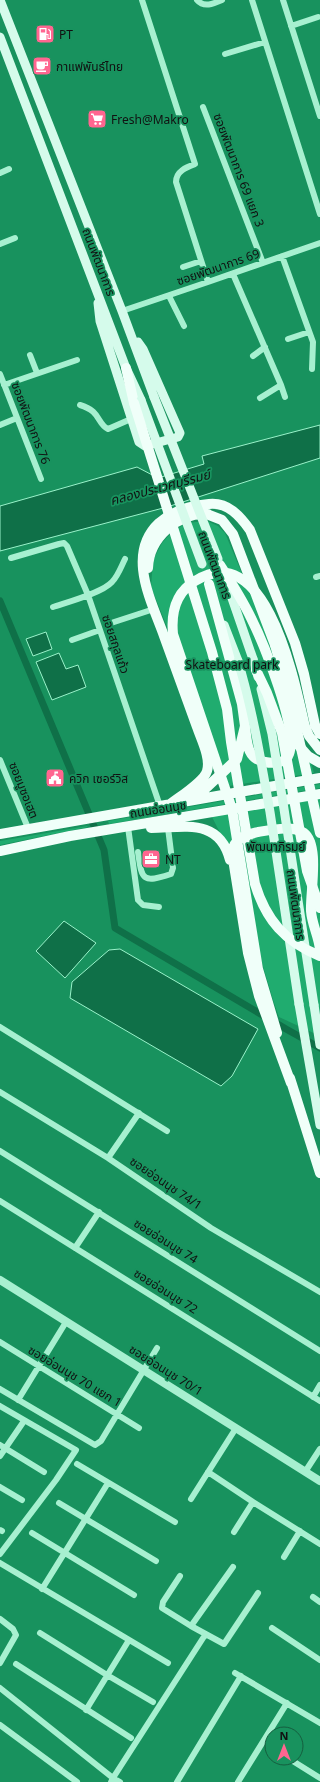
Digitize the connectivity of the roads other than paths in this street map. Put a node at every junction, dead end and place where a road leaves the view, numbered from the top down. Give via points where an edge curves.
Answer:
1 (0, 0) edge
2 (142, 0) edge
3 (197, 0) edge
4 (222, 0) edge
5 (252, 0) edge
6 (283, 0) edge
7 (318, 17) dead end
8 (291, 26) junction
9 (0, 37) edge
10 (265, 42) junction
11 (225, 54) dead end
12 (203, 107) dead end
13 (320, 116) edge
14 (9, 170) dead end
15 (0, 173) edge
16 (320, 214) edge
17 (15, 238) dead end
18 (320, 243) edge
19 (0, 244) edge
20 (282, 256) junction
21 (200, 261) junction
22 (264, 263) junction
23 (183, 267) dead end
24 (233, 274) junction
25 (208, 282) junction
26 (97, 291) junction
27 (169, 296) junction
28 (122, 310) junction
29 (184, 326) dead end
30 (130, 330) junction
31 (309, 332) junction
32 (288, 339) dead end
33 (265, 348) junction
34 (30, 355) dead end
35 (253, 356) dead end
36 (77, 360) dead end
37 (126, 368) joint
38 (312, 369) dead end
39 (37, 373) junction
40 (0, 374) edge
41 (4, 384) junction
42 (281, 385) junction
43 (285, 397) dead end
44 (260, 398) dead end
45 (138, 401) junction
46 (80, 405) dead end
47 (17, 418) junction
48 (131, 419) junction
49 (0, 425) edge
50 (41, 479) dead end
51 (204, 513) junction
52 (250, 530) junction
53 (11, 558) dead end
54 (125, 559) dead end
55 (219, 562) junction
56 (209, 584) junction
57 (147, 586) junction
58 (88, 595) junction
59 (53, 607) dead end
60 (154, 609) junction
61 (108, 624) dead end
62 (100, 630) junction
63 (72, 640) dead end
64 (256, 670) junction
65 (245, 726) junction
66 (288, 726) junction
67 (320, 734) edge
68 (320, 750) edge
69 (0, 760) edge
70 (320, 763) edge
71 (320, 778) edge
72 (320, 796) edge
73 (186, 802) junction
74 (165, 806) junction
75 (129, 826) junction
76 (28, 828) junction
77 (168, 828) junction
78 (320, 833) edge
79 (0, 834) edge
80 (0, 851) edge
81 (138, 852) dead end
82 (235, 881) junction
83 (160, 907) dead end
84 (320, 908) edge
85 (320, 950) edge
86 (320, 956) edge
87 (0, 1027) edge
88 (275, 1032) junction
89 (320, 1042) edge
90 (0, 1092) edge
91 (139, 1113) junction
92 (320, 1125) edge
93 (167, 1131) dead end
94 (0, 1151) edge
95 (108, 1158) junction
96 (320, 1173) edge
97 (0, 1200) edge
98 (99, 1212) junction
99 (75, 1248) junction
100 (0, 1280) edge
101 (320, 1292) edge
102 (66, 1322) junction
103 (0, 1342) edge
104 (157, 1348) dead end
105 (320, 1350) edge
106 (38, 1366) junction
107 (143, 1370) junction
108 (320, 1386) edge
109 (0, 1389) edge
110 (314, 1397) junction
111 (18, 1400) junction
112 (320, 1401) edge
113 (0, 1406) edge
114 (117, 1414) junction
115 (24, 1420) junction
116 (139, 1428) dead end
117 (236, 1428) junction
118 (3, 1447) edge
119 (320, 1449) edge
120 (0, 1456) edge
121 (77, 1464) dead end
122 (44, 1472) dead end
123 (208, 1472) junction
124 (305, 1472) junction
125 (320, 1481) edge
126 (108, 1483) junction
127 (0, 1487) edge
128 (191, 1499) dead end
129 (22, 1500) dead end
130 (253, 1502) junction
131 (59, 1503) dead end
132 (86, 1519) junction
133 (175, 1522) dead end
134 (300, 1531) junction
135 (234, 1532) dead end
136 (32, 1533) dead end
137 (320, 1544) edge
138 (64, 1553) junction
139 (0, 1554) edge
140 (284, 1557) dead end
141 (156, 1561) dead end
142 (0, 1563) edge
143 (233, 1567) dead end
144 (180, 1576) dead end
145 (42, 1589) junction
146 (258, 1594) dead end
147 (134, 1595) dead end
148 (313, 1597) dead end
149 (320, 1602) edge
150 (0, 1619) edge
151 (191, 1626) junction
152 (272, 1628) dead end
153 (40, 1633) dead end
154 (205, 1635) junction
155 (129, 1640) junction
156 (320, 1660) edge
157 (0, 1663) edge
158 (168, 1663) dead end
159 (16, 1664) dead end
160 (235, 1672) dead end
161 (107, 1675) junction
162 (241, 1676) junction
163 (0, 1688) edge
164 (153, 1702) dead end
165 (287, 1703) junction
166 (86, 1710) junction
167 (320, 1722) edge
168 (0, 1725) edge
169 (131, 1738) dead end
170 (301, 1766) edge
171 (320, 1778) edge
172 (112, 1780) edge
173 (77, 1782) edge
174 (120, 1782) edge
175 (177, 1782) edge
176 (238, 1782) edge

1 - 28 main road, ถนนพัฒนาการ
2 - 21 street via 195,164 179,172 176,182
3 - 4 street via 200,4 206,5
5 - 10 street
6 - 8 street
7 - 8 street
8 - 13 street
9 - 26 main road, ถนนพัฒนาการ
10 - 11 street
10 - 16 street
12 - 22 street, ซอยพัฒนาการ 69 แยก 3
14 - 15 street
17 - 19 street
18 - 20 street, ซอยพัฒนาการ 69
20 - 22 street, ซอยพัฒนาการ 69
20 - 31 street
21 - 23 street
21 - 25 street
22 - 24 street, ซอยพัฒนาการ 69
24 - 25 street, ซอยพัฒนาการ 69
24 - 33 street
25 - 27 street, ซอยพัฒนาการ 69
26 - 37 main road, ถนนพัฒนาการ
26 - 48 main road via 100,321
27 - 28 street, ซอยพัฒนาการ 69
27 - 29 street
28 - 30 main road, ถนนพัฒนาการ
30 - 48 main road via 143,350 179,429 179,435 143,445 139,442
30 - 55 main road, ถนนพัฒนาการ, bridge
31 - 32 street
31 - 38 street via 313,342
33 - 35 street
33 - 42 street
34 - 39 street
36 - 39 street
37 - 45 main road
39 - 41 street
40 - 41 street, ซอยพัฒนาการ 76
41 - 47 street, ซอยพัฒนาการ 76
42 - 43 street
42 - 44 street
45 - 56 main road, ถนนพัฒนาการ, bridge
45 - 86 main road, bridge via 227,710 259,898 277,928 304,949
46 - 48 street via 93,410 108,429
47 - 49 street
47 - 50 street, ซอยพัฒนาการ 76
51 - 52 main road via 233,516
51 - 57 main road via 182,519 160,536 151,549
51 - 78 main road, bridge via 222,520 233,534 275,645 290,699
52 - 57 main road via 240,516 223,506 190,506 177,511 148,535 142,559
52 - 67 main road via 295,644 315,725
53 - 58 street, ซอยสกุลแก้ว via 64,543
54 - 58 street via 112,582
55 - 64 main road, ถนนพัฒนาการ, bridge
55 - 66 main road via 243,602 271,661
56 - 65 main road via 242,704
56 - 92 main road, ถนนพัฒนาการ, bridge via 238,661 257,733 298,1004
57 - 60 main road
58 - 59 street
58 - 62 street, ซอยสกุลแก้ว
60 - 61 street
60 - 74 main road via 208,766 204,776
62 - 63 street
62 - 74 street, ซอยสกุลแก้ว
64 - 84 main road, bridge via 282,733 307,871
64 - 89 main road, ถนนพัฒนาการ, bridge via 274,749
65 - 66 main road via 248,748 252,756 257,760 274,763 286,759 289,754
65 - 73 main road via 237,759 206,788
66 - 70 main road via 308,756
68 - 88 main road, bridge via 305,727 288,657 270,614 256,591 246,582 226,574 204,577 189,585 179,596 174,608 173,634 232,809 258,969
69 - 76 street, ซอยมูซอเฮต
71 - 73 main road, ถนนอ่อนนุช
72 - 75 main road, ถนนอ่อนนุช
73 - 74 main road, ถนนอ่อนนุช
74 - 76 main road, ถนนอ่อนนุช
75 - 77 main road
75 - 80 main road, ถนนอ่อนนุช
75 - 83 street via 138,900 143,905
76 - 79 main road, ถนนอ่อนนุช
77 - 81 street via 173,868 171,874 148,879 143,877
77 - 82 main road via 198,827 214,834 225,848
82 - 85 main road via 232,847 237,840 271,830 286,829 304,833 309,840 313,868 311,911
82 - 88 main road via 259,996
87 - 91 street
88 - 96 main road
90 - 95 street, ซอยอ่อนนุช 74/1
91 - 93 street
91 - 95 street
94 - 98 street, ซอยอ่อนนุช 74
95 - 101 street, ซอยอ่อนนุช 74/1 via 211,1228
97 - 99 street, ซอยอ่อนนุช 72
98 - 99 street
98 - 105 street, ซอยอ่อนนุช 74
99 - 110 street, ซอยอ่อนนุช 72
100 - 102 street, ซอยอ่อนนุช 70/1
102 - 106 street
102 - 107 street, ซอยอ่อนนุช 70/1
103 - 106 street, ซอยอ่อนนุช 70 แยก 1
104 - 107 street
106 - 111 street
106 - 114 street, ซอยอ่อนนุช 70 แยก 1
107 - 114 street
107 - 117 street, ซอยอ่อนนุช 70/1
108 - 110 street
109 - 111 street
110 - 112 street, ซอยอ่อนนุช 72
111 - 114 street via 92,1444 101,1442
113 - 115 street
114 - 116 street, ซอยอ่อนนุช 70 แยก 1
115 - 118 street
115 - 139 street via 76,1450
117 - 123 street
117 - 124 street, ซอยอ่อนนุช 70/1
118 - 120 street
118 - 122 street
119 - 124 street
121 - 126 street
123 - 128 street
123 - 130 street
124 - 125 street, ซอยอ่อนนุช 70/1
126 - 132 street
126 - 133 street
127 - 129 street
130 - 134 street
130 - 135 street
131 - 132 street
132 - 138 street
132 - 141 street
134 - 137 street
134 - 140 street
136 - 138 street
138 - 145 street
138 - 147 street
142 - 145 street
143 - 151 street
144 - 151 street via 163,1602 162,1608
145 - 155 street
146 - 154 street via 224,1644
148 - 149 street
150 - 157 street via 16,1635
151 - 154 street
152 - 156 street
153 - 161 street
154 - 172 street
155 - 158 street
155 - 161 street
159 - 166 street
160 - 162 street
161 - 164 street
161 - 166 street
162 - 165 street
162 - 175 street
163 - 172 street
165 - 167 street
165 - 176 street
166 - 169 street
168 - 173 street
170 - 171 street
172 - 174 street

